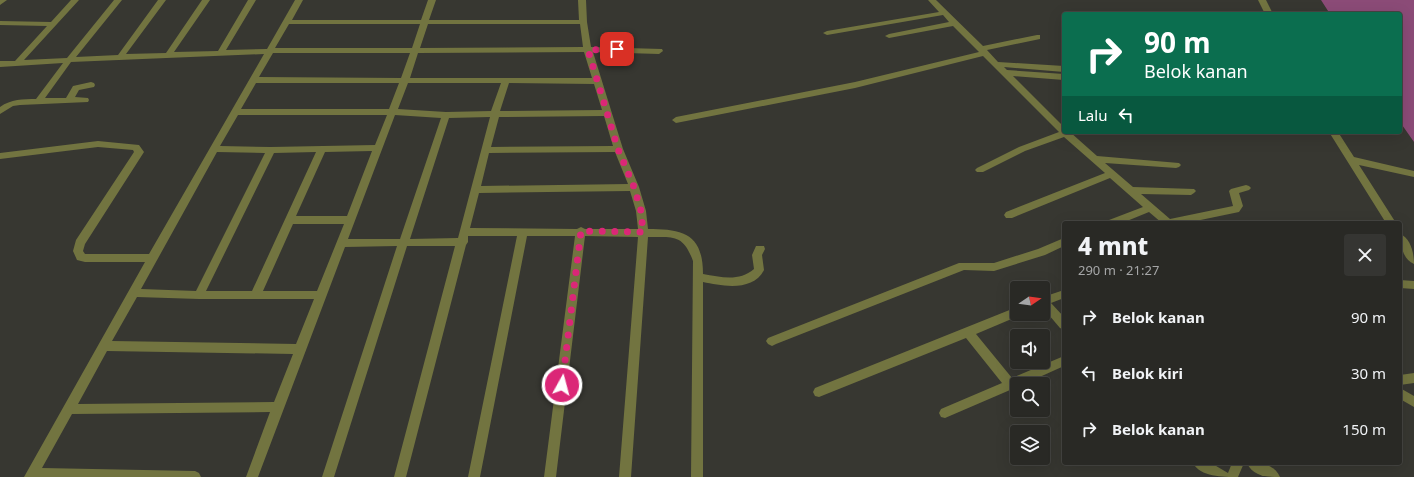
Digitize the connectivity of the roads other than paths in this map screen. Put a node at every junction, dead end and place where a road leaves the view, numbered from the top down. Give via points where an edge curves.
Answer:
1 (3, 0) edge
2 (75, 0) edge
3 (118, 0) edge
4 (162, 0) edge
5 (206, 0) edge
6 (252, 0) edge
7 (299, 0) edge
8 (432, 0) edge
9 (582, 0) edge
10 (933, 0) edge
11 (1262, 0) edge
12 (0, 3) edge
13 (1268, 12) edge
14 (944, 13) junction
15 (287, 22) junction
16 (424, 22) junction
17 (583, 22) junction
18 (0, 23) edge
19 (954, 23) junction
20 (53, 24) junction
21 (827, 33) dead end
22 (889, 36) dead end
23 (1037, 37) dead end
24 (414, 49) junction
25 (588, 50) junction
26 (269, 51) junction
27 (983, 51) junction
28 (221, 52) junction
29 (659, 52) dead end
30 (168, 54) junction
31 (120, 56) junction
32 (69, 60) junction
33 (0, 64) edge
34 (16, 64) junction
35 (996, 64) junction
36 (1062, 69) edge
37 (1005, 73) junction
38 (1062, 77) edge
39 (405, 79) junction
40 (254, 80) junction
41 (506, 81) junction
42 (597, 81) junction
43 (91, 85) dead end
44 (85, 100) dead end
45 (39, 101) junction
46 (69, 101) junction
47 (0, 111) edge
48 (236, 112) junction
49 (392, 112) junction
50 (608, 113) junction
51 (495, 114) junction
52 (446, 115) junction
53 (676, 120) dead end
54 (1062, 130) edge
55 (1062, 133) edge
56 (1066, 134) edge
57 (1334, 134) edge
58 (377, 148) junction
59 (215, 149) junction
60 (322, 149) junction
61 (618, 149) junction
62 (271, 150) junction
63 (486, 150) junction
64 (0, 156) edge
65 (1095, 160) junction
66 (1351, 160) junction
67 (1176, 165) dead end
68 (980, 170) dead end
69 (1111, 174) junction
70 (1414, 174) edge
71 (634, 187) junction
72 (1246, 188) dead end
73 (475, 190) junction
74 (1129, 190) junction
75 (1191, 191) dead end
76 (1150, 208) junction
77 (1009, 215) dead end
78 (290, 220) junction
79 (350, 220) junction
80 (1117, 221) edge
81 (1166, 221) edge
82 (1177, 221) edge
83 (1390, 221) edge
84 (581, 231) junction
85 (524, 232) junction
86 (643, 232) junction
87 (464, 237) junction
88 (1402, 241) edge
89 (403, 243) junction
90 (1062, 243) edge
91 (341, 244) junction
92 (760, 249) dead end
93 (152, 258) junction
94 (1414, 260) edge
95 (698, 277) junction
96 (1402, 284) edge
97 (1414, 285) edge
98 (134, 293) junction
99 (256, 294) junction
100 (199, 295) junction
101 (321, 295) junction
102 (1062, 295) edge
103 (1050, 299) edge
104 (1050, 309) edge
105 (1010, 315) edge
106 (1062, 323) edge
107 (968, 332) junction
108 (772, 341) dead end
109 (103, 346) junction
110 (300, 349) junction
111 (1062, 362) edge
112 (1026, 377) edge
113 (1414, 378) edge
114 (1402, 380) edge
115 (1010, 384) joint
116 (819, 392) dead end
117 (1402, 394) edge
118 (1414, 402) edge
119 (279, 407) junction
120 (68, 409) junction
121 (945, 413) dead end
122 (1202, 465) edge
123 (1237, 465) edge
124 (1256, 465) edge
125 (31, 476) edge
126 (195, 477) edge
127 (252, 477) edge
128 (328, 477) edge
129 (400, 477) edge
130 (474, 477) edge
131 (550, 477) edge
132 (625, 477) edge
133 (697, 477) edge
134 (1223, 477) edge
135 (1232, 477) edge
136 (1274, 477) edge

1 - 12 street
2 - 20 street
3 - 32 street
4 - 31 street
5 - 30 street
6 - 28 street
7 - 15 street
8 - 16 street
9 - 17 street
10 - 14 street
11 - 13 street
14 - 19 street
14 - 21 street
15 - 16 street
15 - 26 street
16 - 17 street
16 - 24 street
17 - 25 street
18 - 20 street
19 - 22 street
19 - 27 street
20 - 34 street
23 - 27 street
24 - 25 street
24 - 26 street
24 - 39 street
25 - 29 street
25 - 42 street
26 - 28 street
26 - 40 street
27 - 35 street
27 - 53 street via 855,86
28 - 30 street
30 - 31 street
31 - 32 street
32 - 34 street
32 - 45 street
33 - 34 street
35 - 36 street
35 - 37 street
37 - 38 street
37 - 54 street
39 - 40 street
39 - 41 street
39 - 49 street
40 - 48 street
41 - 42 street
41 - 51 street
42 - 50 street
43 - 46 street via 76,88
44 - 46 street
45 - 46 street
45 - 47 street via 15,102
48 - 49 street
48 - 59 street
49 - 52 street
49 - 58 street
50 - 51 street
50 - 61 street
51 - 52 street
51 - 63 street
52 - 89 street
55 - 68 street
56 - 65 street
57 - 66 street
58 - 60 street
58 - 79 street
59 - 62 street
59 - 93 street
60 - 62 street
60 - 78 street
61 - 63 street
61 - 71 street
62 - 100 street
63 - 73 street
64 - 93 street via 98,144 136,147 139,152 80,243 78,251 81,257 85,258
65 - 67 street
65 - 69 street
66 - 70 street
66 - 83 street
69 - 74 street
69 - 77 street
71 - 73 street
71 - 86 street via 641,211
72 - 82 street via 1234,192 1238,206 1236,208
73 - 87 street
74 - 75 street
74 - 76 street
76 - 80 street
76 - 81 street
78 - 79 street
78 - 99 street
79 - 91 street
84 - 85 street
84 - 86 street
84 - 131 street
85 - 87 street
85 - 130 street
86 - 95 street via 667,233 687,238 698,260
86 - 132 street
87 - 89 street
87 - 129 street
88 - 94 street
89 - 91 street
89 - 128 street
90 - 108 street via 999,266 963,266
91 - 101 street
92 - 95 street via 757,255 759,270 748,279 723,282
93 - 98 street
95 - 133 street
96 - 97 street
98 - 100 street
98 - 109 street
99 - 100 street
99 - 101 street
101 - 110 street
102 - 103 street
104 - 106 street
105 - 107 street
107 - 115 street
107 - 116 street
109 - 110 street
109 - 120 street
110 - 119 street
111 - 112 street
113 - 114 street
115 - 121 street
117 - 118 street
119 - 120 street
119 - 127 street
120 - 125 street
122 - 134 street
123 - 135 street
124 - 136 street
125 - 126 street

